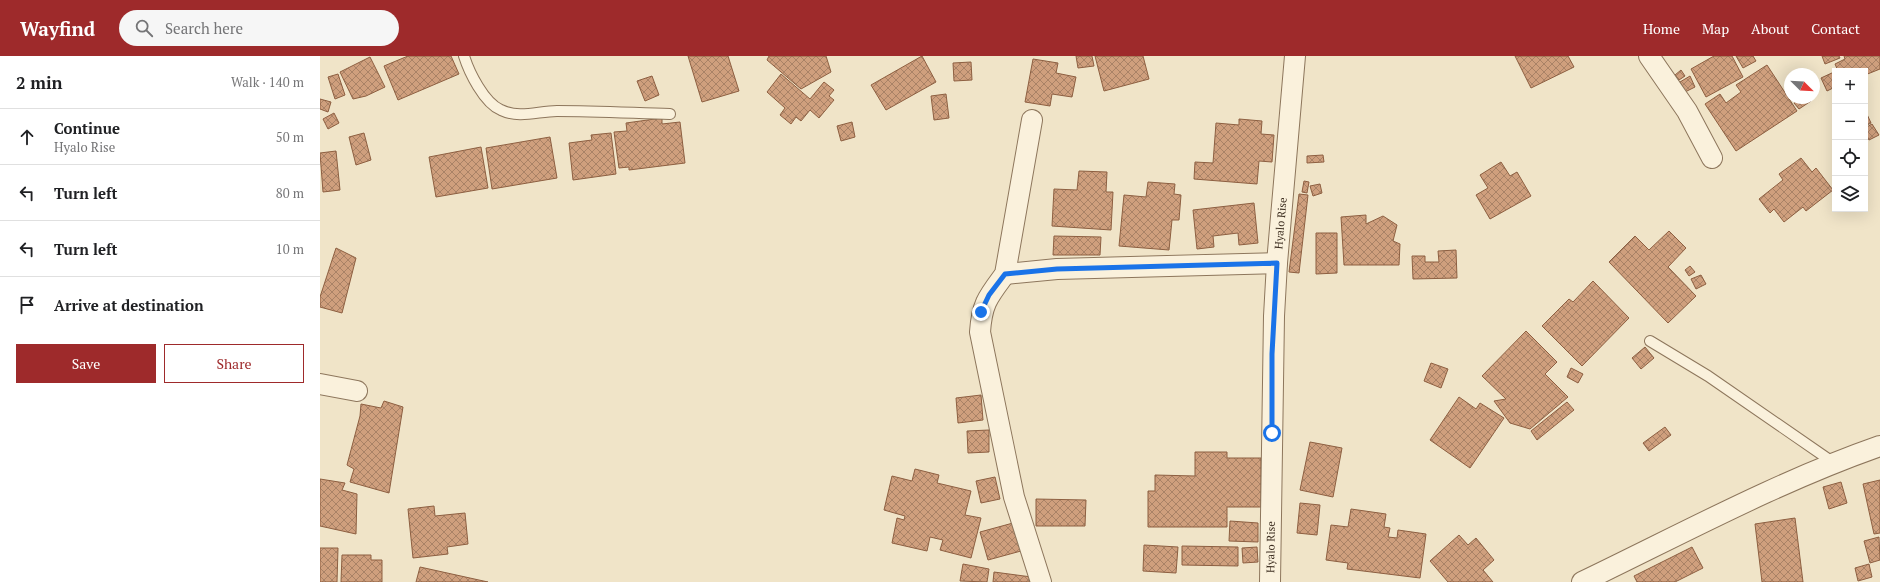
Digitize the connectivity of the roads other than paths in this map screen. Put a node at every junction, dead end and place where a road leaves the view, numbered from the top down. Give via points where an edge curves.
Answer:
1 (464, 56) edge
2 (1295, 56) edge
3 (1649, 56) edge
4 (670, 114) dead end
5 (1032, 120) dead end
6 (1712, 158) dead end
7 (1277, 263) junction
8 (1005, 274) junction
9 (1650, 341) dead end
10 (320, 384) edge
11 (357, 391) dead end
12 (1880, 446) edge
13 (1834, 462) junction
14 (1041, 582) edge
15 (1270, 582) edge
16 (1582, 582) edge

1 - 4 lane via 480,90 499,110 517,115 556,111
2 - 7 street, Hyalo Rise
3 - 6 street via 1687,111
5 - 8 street
7 - 8 street via 1057,269
7 - 15 street, Hyalo Rise via 1272,354
8 - 14 street via 989,295 981,312 980,332 1014,498
9 - 13 lane via 1708,376
10 - 11 street
12 - 13 street
13 - 16 street

